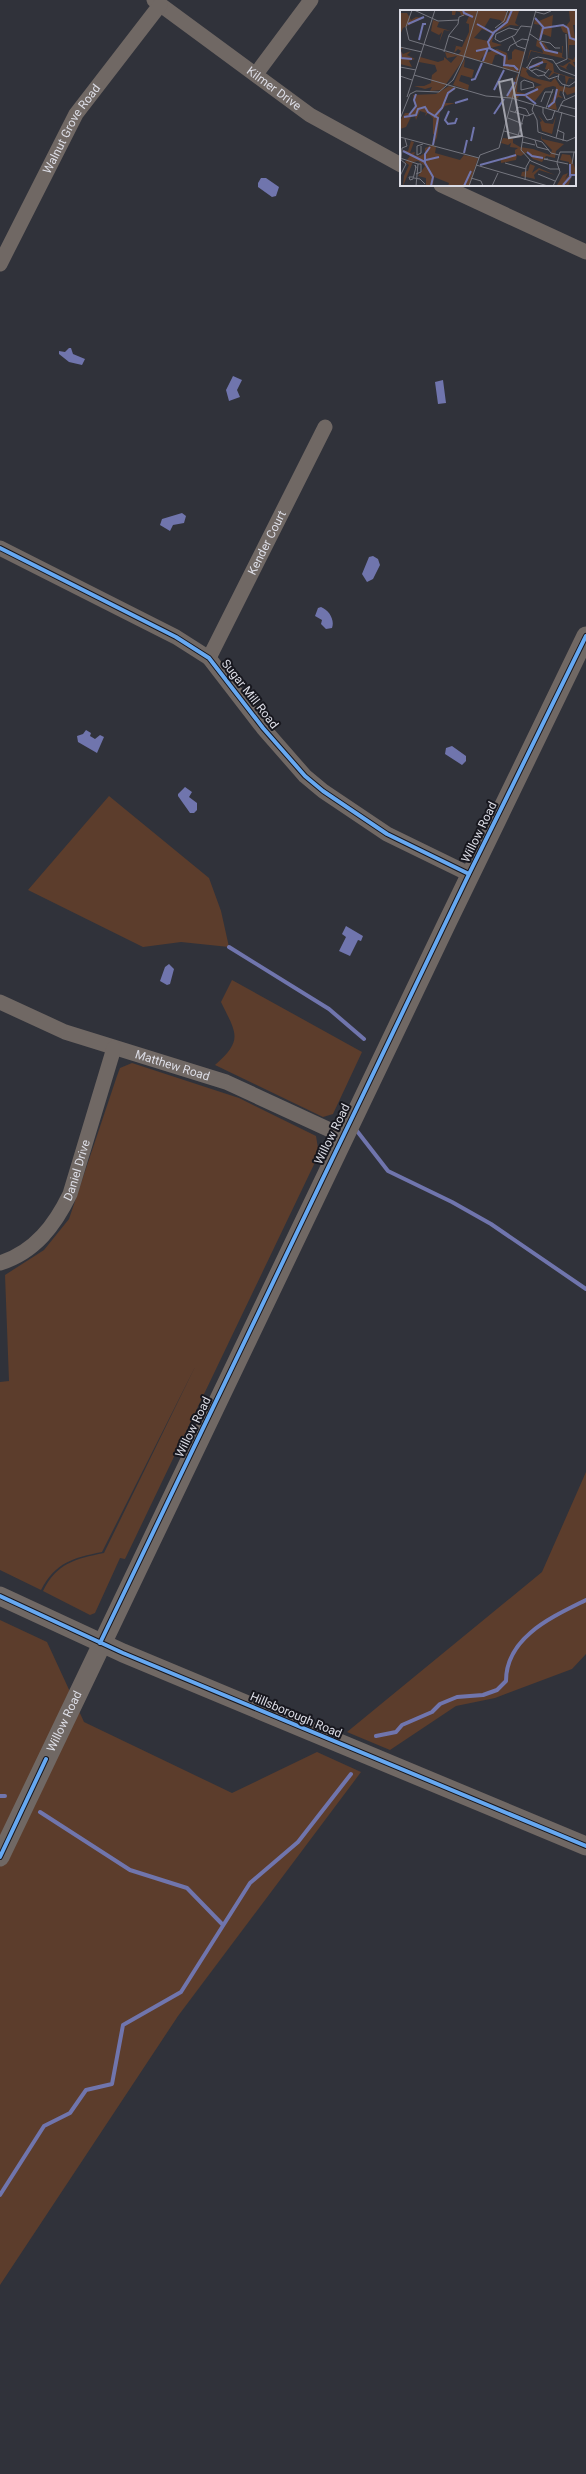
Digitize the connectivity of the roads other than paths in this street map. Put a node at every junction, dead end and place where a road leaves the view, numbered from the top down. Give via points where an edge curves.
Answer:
1 (311, 0) edge
2 (157, 2) edge
3 (256, 74) junction
4 (400, 164) edge
5 (443, 186) edge
6 (586, 252) edge
7 (0, 264) edge
8 (325, 427) dead end
9 (0, 548) edge
10 (586, 636) edge
11 (209, 658) junction
12 (469, 874) junction
13 (0, 1002) edge
14 (114, 1048) junction
15 (343, 1136) junction
16 (0, 1263) edge
17 (0, 1596) edge
18 (100, 1643) junction
19 (586, 1846) edge
20 (0, 1857) edge

1 - 3 street
2 - 3 street, Kilmer Drive
2 - 7 street, Walnut Grove Road via 76,114
3 - 4 street, Kilmer Drive via 310,115
5 - 6 street
8 - 11 street, Kender Court
9 - 11 street, Sugar Mill Road via 176,637
10 - 12 street, Willow Road
11 - 12 street, Sugar Mill Road via 263,728 305,776 323,791 387,834
12 - 15 street, Willow Road
13 - 14 street, Matthew Road via 65,1032
14 - 15 street, Matthew Road via 226,1082
14 - 16 street, Daniel Drive via 70,1194 60,1214 52,1228 37,1242 23,1253
15 - 18 street, Willow Road
17 - 18 street, Hillsborough Road
18 - 19 street, Hillsborough Road
18 - 20 street, Willow Road

